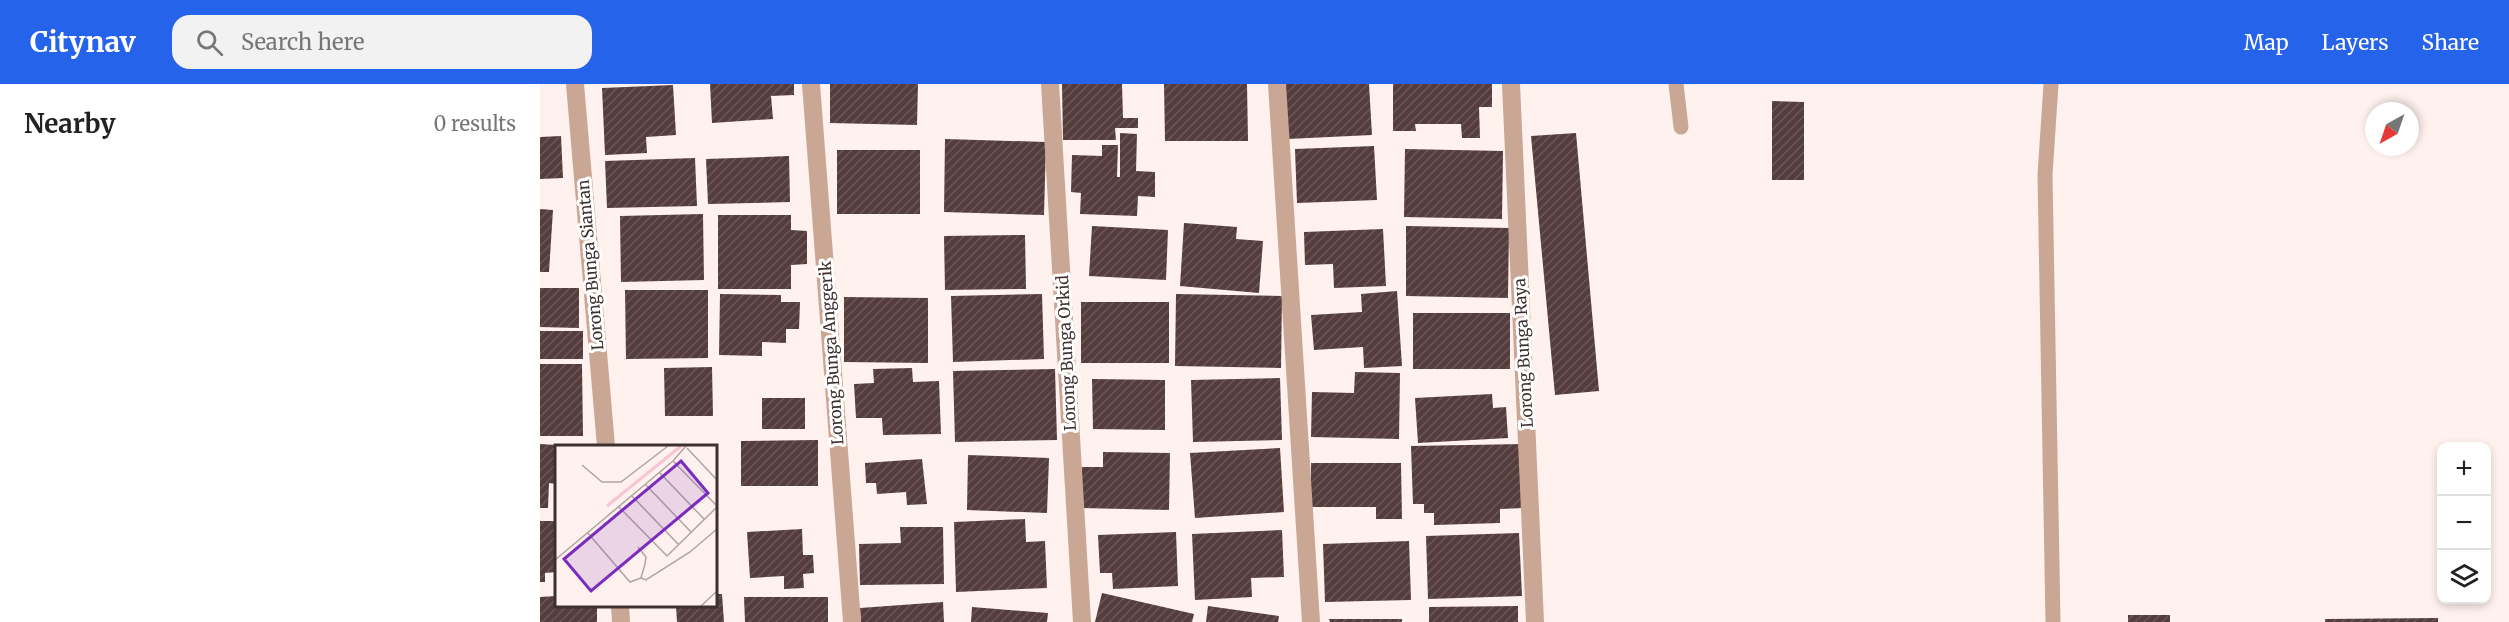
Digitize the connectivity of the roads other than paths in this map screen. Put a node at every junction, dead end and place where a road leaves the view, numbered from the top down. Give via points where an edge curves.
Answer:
1 (575, 84) edge
2 (811, 84) edge
3 (1050, 84) edge
4 (1277, 84) edge
5 (1511, 84) edge
6 (1676, 84) edge
7 (2051, 84) edge
8 (1681, 127) dead end
9 (606, 445) edge
10 (620, 607) edge
11 (621, 622) edge
12 (852, 622) edge
13 (1082, 622) edge
14 (1311, 622) edge
15 (1535, 622) edge
16 (2053, 622) edge

1 - 9 street, Lorong Bunga Siantan
2 - 12 street, Lorong Bunga Anggerik
3 - 13 street, Lorong Bunga Orkid
4 - 14 street
5 - 15 street, Lorong Bunga Raya
6 - 8 lane
7 - 16 lane via 2045,175
10 - 11 street

